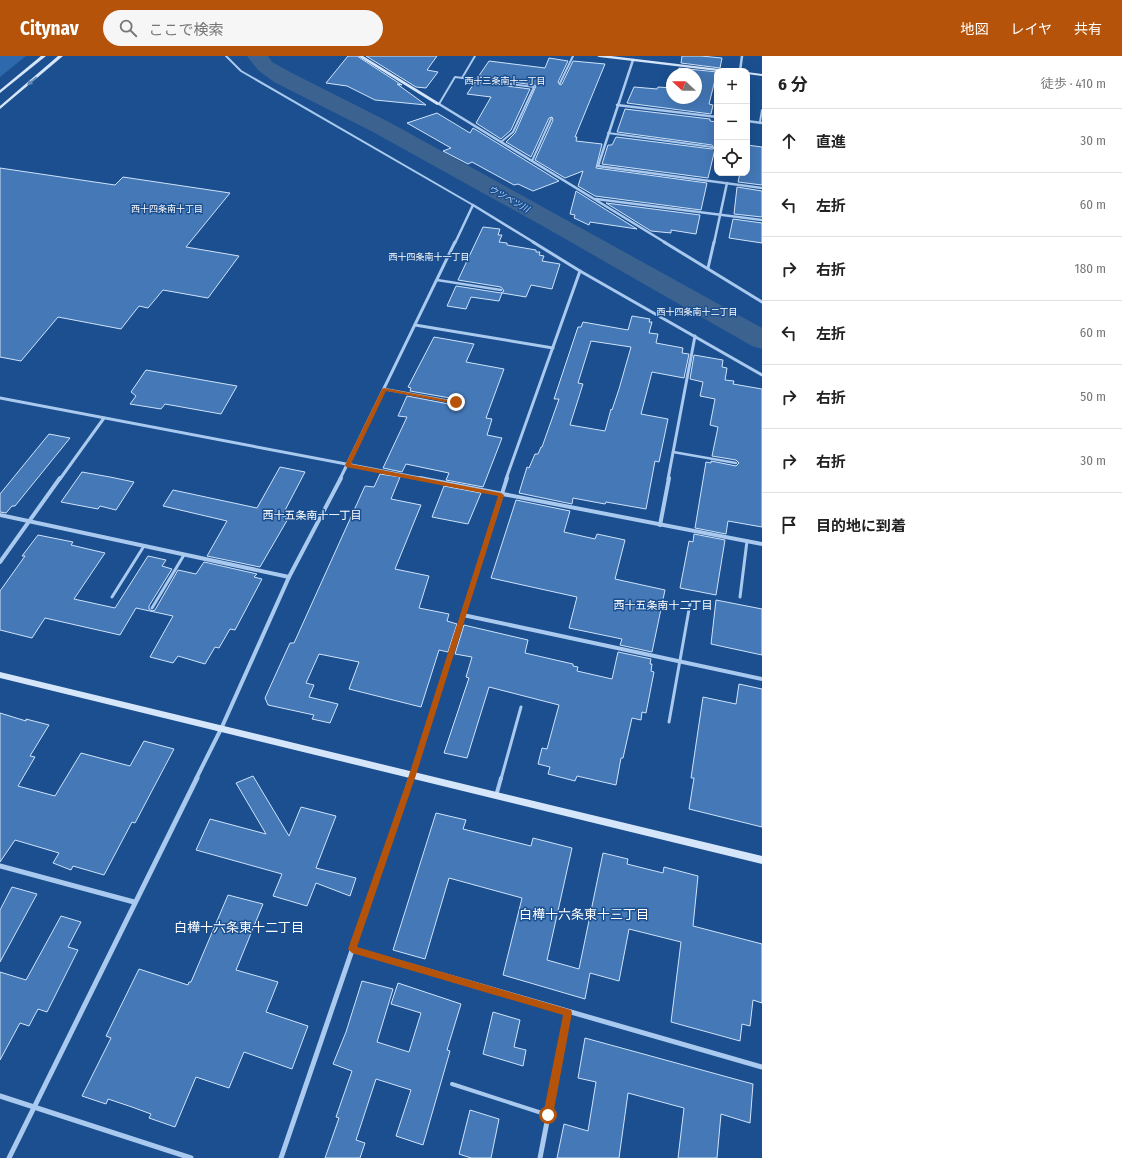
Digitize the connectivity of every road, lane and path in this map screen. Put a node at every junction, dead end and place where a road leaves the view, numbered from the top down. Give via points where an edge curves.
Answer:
1 (44, 56) edge
2 (61, 56) edge
3 (226, 56) edge
4 (360, 56) edge
5 (475, 56) edge
6 (573, 56) edge
7 (599, 56) edge
8 (742, 56) edge
9 (626, 58) edge
10 (633, 60) junction
11 (740, 68) edge
12 (714, 69) edge
13 (750, 73) edge
14 (762, 75) edge
15 (462, 78) junction
16 (560, 83) dead end
17 (0, 92) edge
18 (439, 104) junction
19 (617, 105) junction
20 (0, 108) edge
21 (762, 110) edge
22 (714, 117) edge
23 (551, 119) dead end
24 (750, 121) edge
25 (761, 123) edge
26 (608, 133) junction
27 (501, 142) junction
28 (712, 147) dead end
29 (532, 161) junction
30 (727, 183) junction
31 (762, 188) edge
32 (593, 198) junction
33 (473, 205) junction
34 (720, 214) junction
35 (762, 220) edge
36 (708, 268) junction
37 (580, 271) junction
38 (437, 280) junction
39 (501, 290) dead end
40 (762, 302) edge
41 (415, 325) junction
42 (695, 336) junction
43 (553, 348) junction
44 (762, 375) edge
45 (384, 389) junction
46 (0, 398) edge
47 (456, 402) dead end
48 (104, 418) junction
49 (673, 452) junction
50 (736, 463) dead end
51 (348, 465) junction
52 (501, 495) junction
53 (0, 515) edge
54 (28, 522) junction
55 (660, 525) junction
56 (747, 541) junction
57 (762, 544) edge
58 (144, 546) junction
59 (184, 555) junction
60 (0, 562) edge
61 (289, 577) junction
62 (112, 596) dead end
63 (740, 597) dead end
64 (690, 604) dead end
65 (152, 608) dead end
66 (463, 615) junction
67 (680, 661) junction
68 (0, 675) edge
69 (762, 679) edge
70 (521, 707) dead end
71 (669, 722) dead end
72 (221, 729) junction
73 (412, 775) junction
74 (496, 796) junction
75 (762, 860) edge
76 (0, 866) edge
77 (134, 902) junction
78 (352, 949) junction
79 (568, 1013) junction
80 (762, 1067) edge
81 (452, 1084) dead end
82 (0, 1096) edge
83 (33, 1106) junction
84 (548, 1115) junction
85 (8, 1158) edge
86 (191, 1158) edge
87 (281, 1158) edge
88 (540, 1158) edge

1 - 17 street
2 -> 20 street
3 - 33 lane via 241,71
4 - 18 street
5 - 15 lane
6 - 16 lane
7 - 9 street
8 - 11 street
9 - 10 street
10 - 12 street
10 - 19 street
13 - 14 street
15 - 18 lane via 455,77
15 - 27 lane via 534,87 513,132
18 - 27 street
19 - 22 street
19 - 26 street
21 - 25 lane
23 - 29 lane
24 - 25 street
26 - 28 lane
26 - 30 street via 598,166
27 - 29 street
29 - 32 street
30 - 31 street
30 - 34 street
32 - 34 street
32 - 36 street
33 - 37 street
33 - 38 street
34 - 35 street
34 - 36 street
36 - 40 street
37 - 42 street
37 - 43 street
38 - 39 lane
38 - 41 street
41 - 43 street
41 - 45 street
42 - 44 street
42 - 49 street
43 - 52 street
45 - 47 lane
45 - 51 street
46 - 48 street
48 - 51 street
48 - 54 street
49 - 50 lane
49 - 55 street
51 - 52 street
51 - 61 street
52 - 55 street
52 - 66 street
53 - 54 street
54 - 58 street
54 - 60 street
55 - 56 street
56 - 57 street
56 - 63 lane
58 - 59 street
58 - 62 lane
59 - 61 street
59 - 65 lane
61 - 72 street
64 - 67 lane
66 - 67 street
66 - 73 street
67 - 69 street
67 - 71 lane
68 - 72 street
70 - 74 lane
72 - 73 street
72 - 77 street
73 - 74 street
73 - 78 street
74 - 75 street
76 - 77 street
77 - 83 street
78 - 79 street
78 - 87 street
79 - 80 street
79 - 84 street
81 - 84 lane
82 - 83 street
83 - 85 street
83 - 86 street
84 - 88 street

